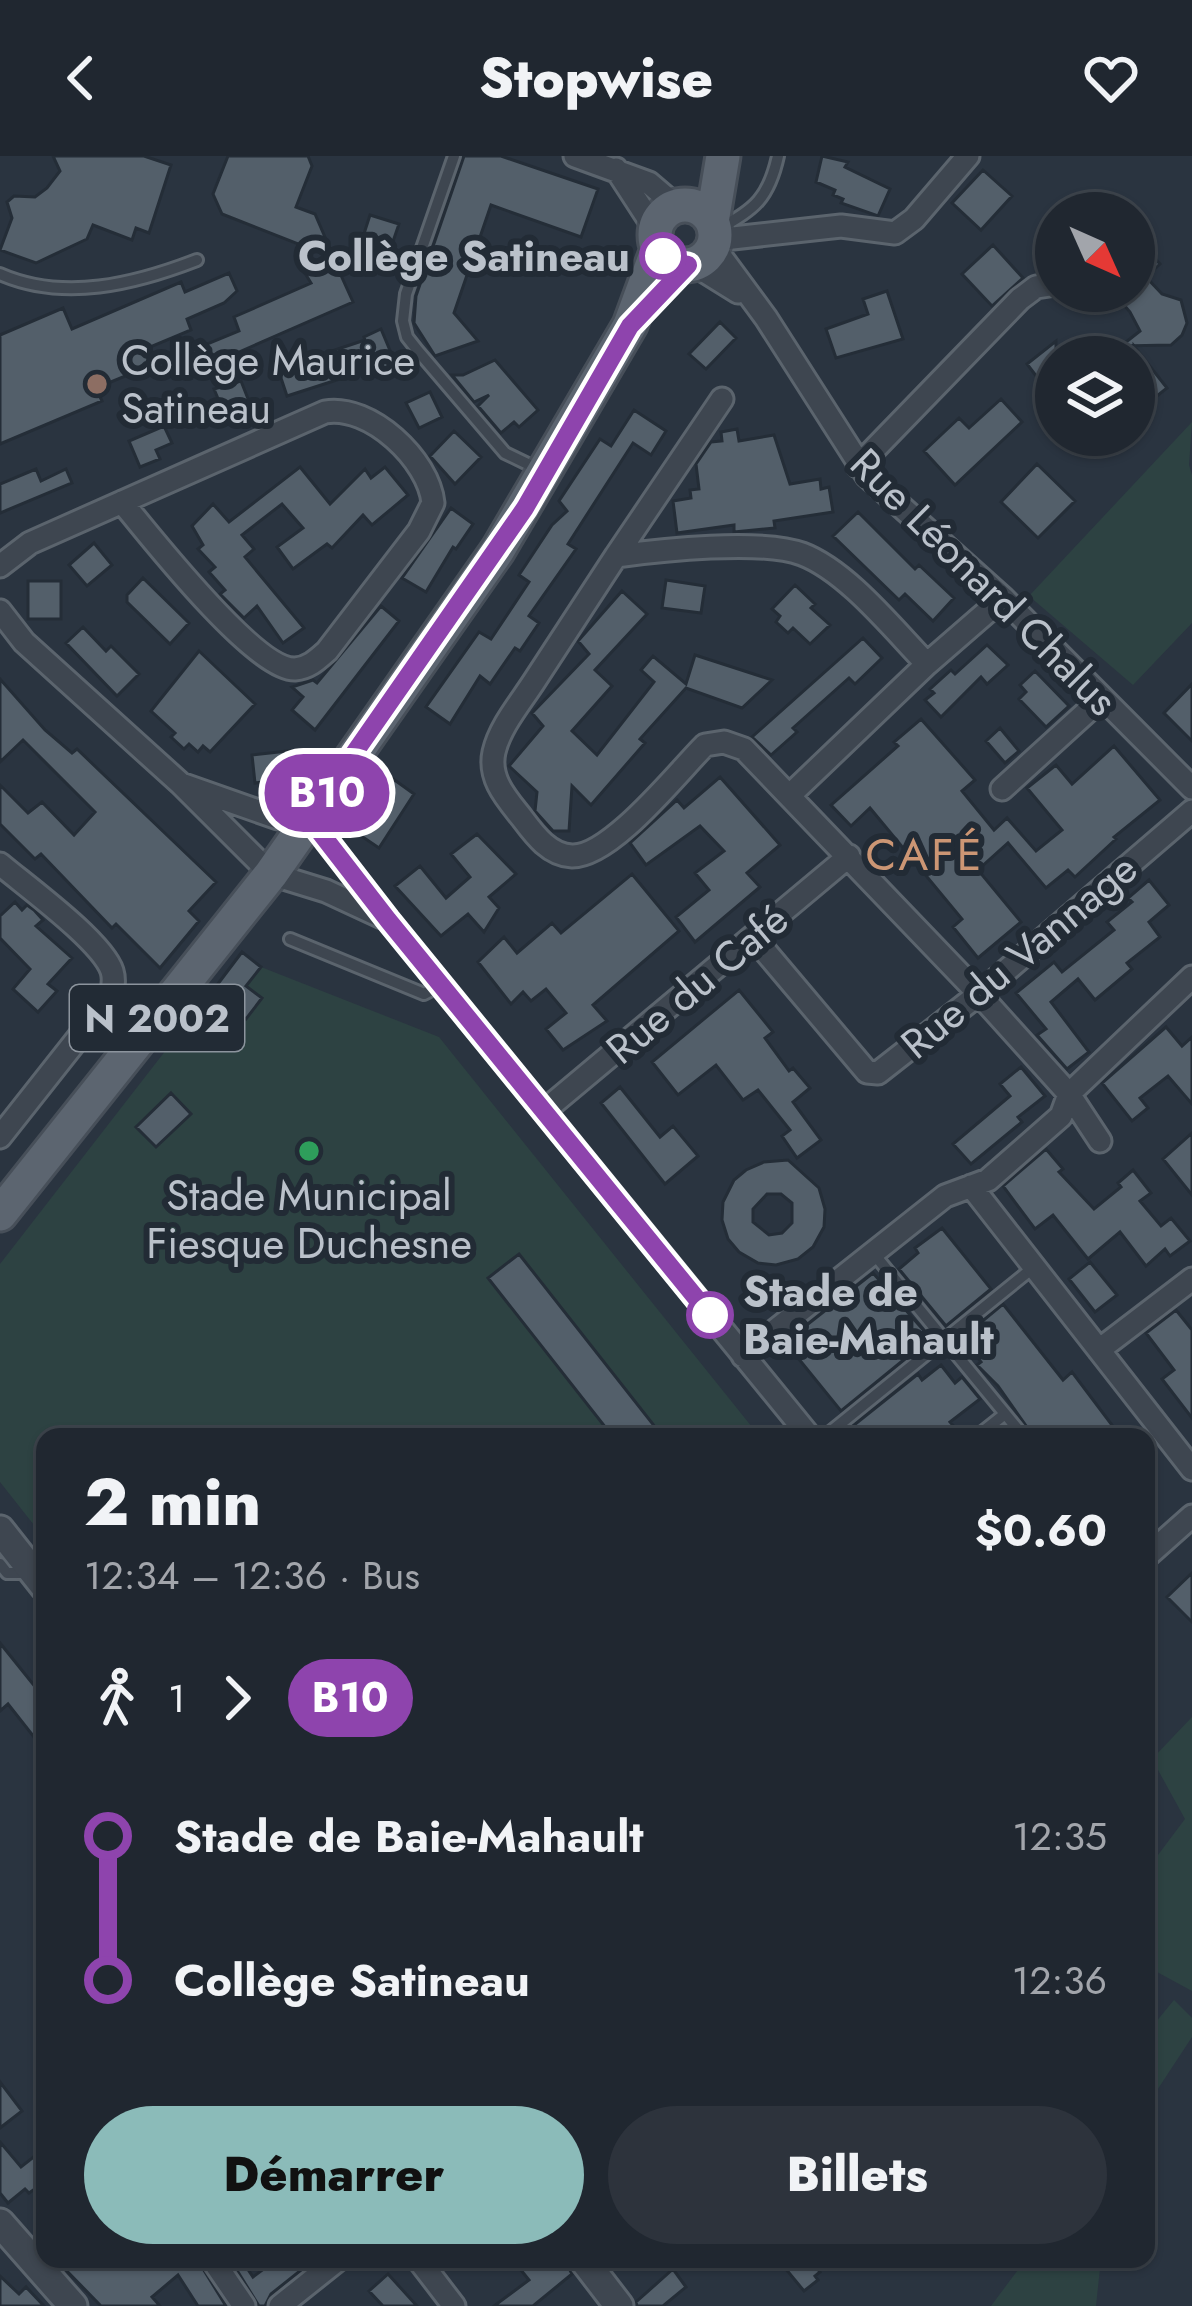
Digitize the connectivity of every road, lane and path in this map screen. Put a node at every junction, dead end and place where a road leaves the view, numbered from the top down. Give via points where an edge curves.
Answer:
1 (454, 156) edge
2 (575, 156) edge
3 (723, 156) edge
4 (778, 156) edge
5 (968, 156) edge
6 (668, 222) junction
7 (706, 245) junction
8 (197, 260) dead end
9 (0, 274) edge
10 (1035, 288) edge
11 (630, 326) junction
12 (722, 399) dead end
13 (858, 466) junction
14 (546, 473) junction
15 (122, 502) junction
16 (616, 556) junction
17 (0, 566) edge
18 (1003, 598) junction
19 (0, 611) edge
20 (927, 664) junction
21 (1101, 699) junction
22 (182, 784) junction
23 (1192, 788) edge
24 (1002, 789) dead end
25 (790, 795) junction
26 (1192, 811) edge
27 (309, 818) junction
28 (849, 856) junction
29 (0, 864) edge
30 (271, 874) junction
31 (388, 920) junction
32 (754, 938) junction
33 (290, 939) dead end
34 (1192, 976) edge
35 (441, 986) junction
36 (980, 994) junction
37 (1069, 1094) junction
38 (544, 1112) junction
39 (0, 1137) edge
40 (1100, 1141) dead end
41 (971, 1186) junction
42 (0, 1214) edge
43 (872, 1252) junction
44 (1034, 1267) junction
45 (1192, 1279) edge
46 (944, 1340) junction
47 (1099, 1351) junction
48 (743, 1356) junction
49 (1005, 1414) junction
50 (803, 1428) edge
51 (835, 1428) edge
52 (987, 1428) edge
53 (1017, 1428) edge
54 (1192, 1469) edge
55 (1192, 1516) edge
56 (0, 1531) edge
57 (1155, 1549) edge
58 (0, 1564) edge
59 (36, 1576) edge
60 (36, 1579) edge
61 (0, 2223) edge
62 (36, 2264) edge
63 (40, 2268) edge
64 (218, 2268) edge
65 (328, 2268) edge
66 (425, 2268) edge
67 (590, 2268) edge
68 (73, 2306) edge
69 (244, 2306) edge
70 (280, 2306) edge
71 (454, 2306) edge
72 (619, 2306) edge

1 - 14 lane via 402,308 407,337 505,452
2 - 6 street via 616,169
3 - 6 main road, N 2002
3 - 7 main road, N 2002
4 - 7 lane via 756,205
5 - 7 street via 896,233 841,226
6 - 7 main road via 699,208
6 - 7 main road via 670,262
6 - 11 main road, N 2002
7 - 11 main road, N 2002
7 - 13 street, Rue Léonard Chalus via 781,340
8 - 9 lane via 116,286 51,286
10 - 13 street
11 - 14 main road, N 2002
12 - 16 street
13 - 18 street, Rue Léonard Chalus
14 - 27 main road, N 2002
15 - 15 street via 260,654 295,669 327,651 433,503 425,473 364,416 342,409
15 - 17 street via 30,543
16 - 20 street via 800,553 828,568
16 - 25 street via 500,738 493,764 502,793 546,845 574,856 620,832 710,742 744,749
18 - 20 street
18 - 21 street, Rue Léonard Chalus
19 - 22 street
20 - 25 street
21 - 23 street, Rue Léonard Chalus
21 - 24 street
22 - 27 street via 258,813
22 - 30 street
25 - 28 street
26 - 36 street, Rue du Vannage
27 - 30 main road, N 2002
27 - 31 street
28 - 32 street, Rue du Café
28 - 36 street
29 - 39 street via 67,920 114,975 109,999
30 - 31 street
30 - 42 main road, N 2002
31 - 35 street
32 - 36 street, Rue du Vannage via 872,1075
32 - 38 street, Rue du Café
33 - 35 lane via 424,994
34 - 37 street
35 - 38 street
36 - 37 street
37 - 40 street
37 - 41 street via 1061,1116
38 - 48 street
41 - 43 street via 945,1196
41 - 44 street
43 - 46 lane
43 - 48 street
44 - 46 lane
44 - 47 street
45 - 47 street
46 - 49 lane
46 - 51 lane
47 - 54 street
48 - 50 street
49 - 52 lane
49 - 53 lane
55 - 57 street
56 - 59 street
58 - 60 lane
61 - 62 street
63 - 68 street
64 - 69 street
65 - 70 street
66 - 71 street
67 - 72 street

